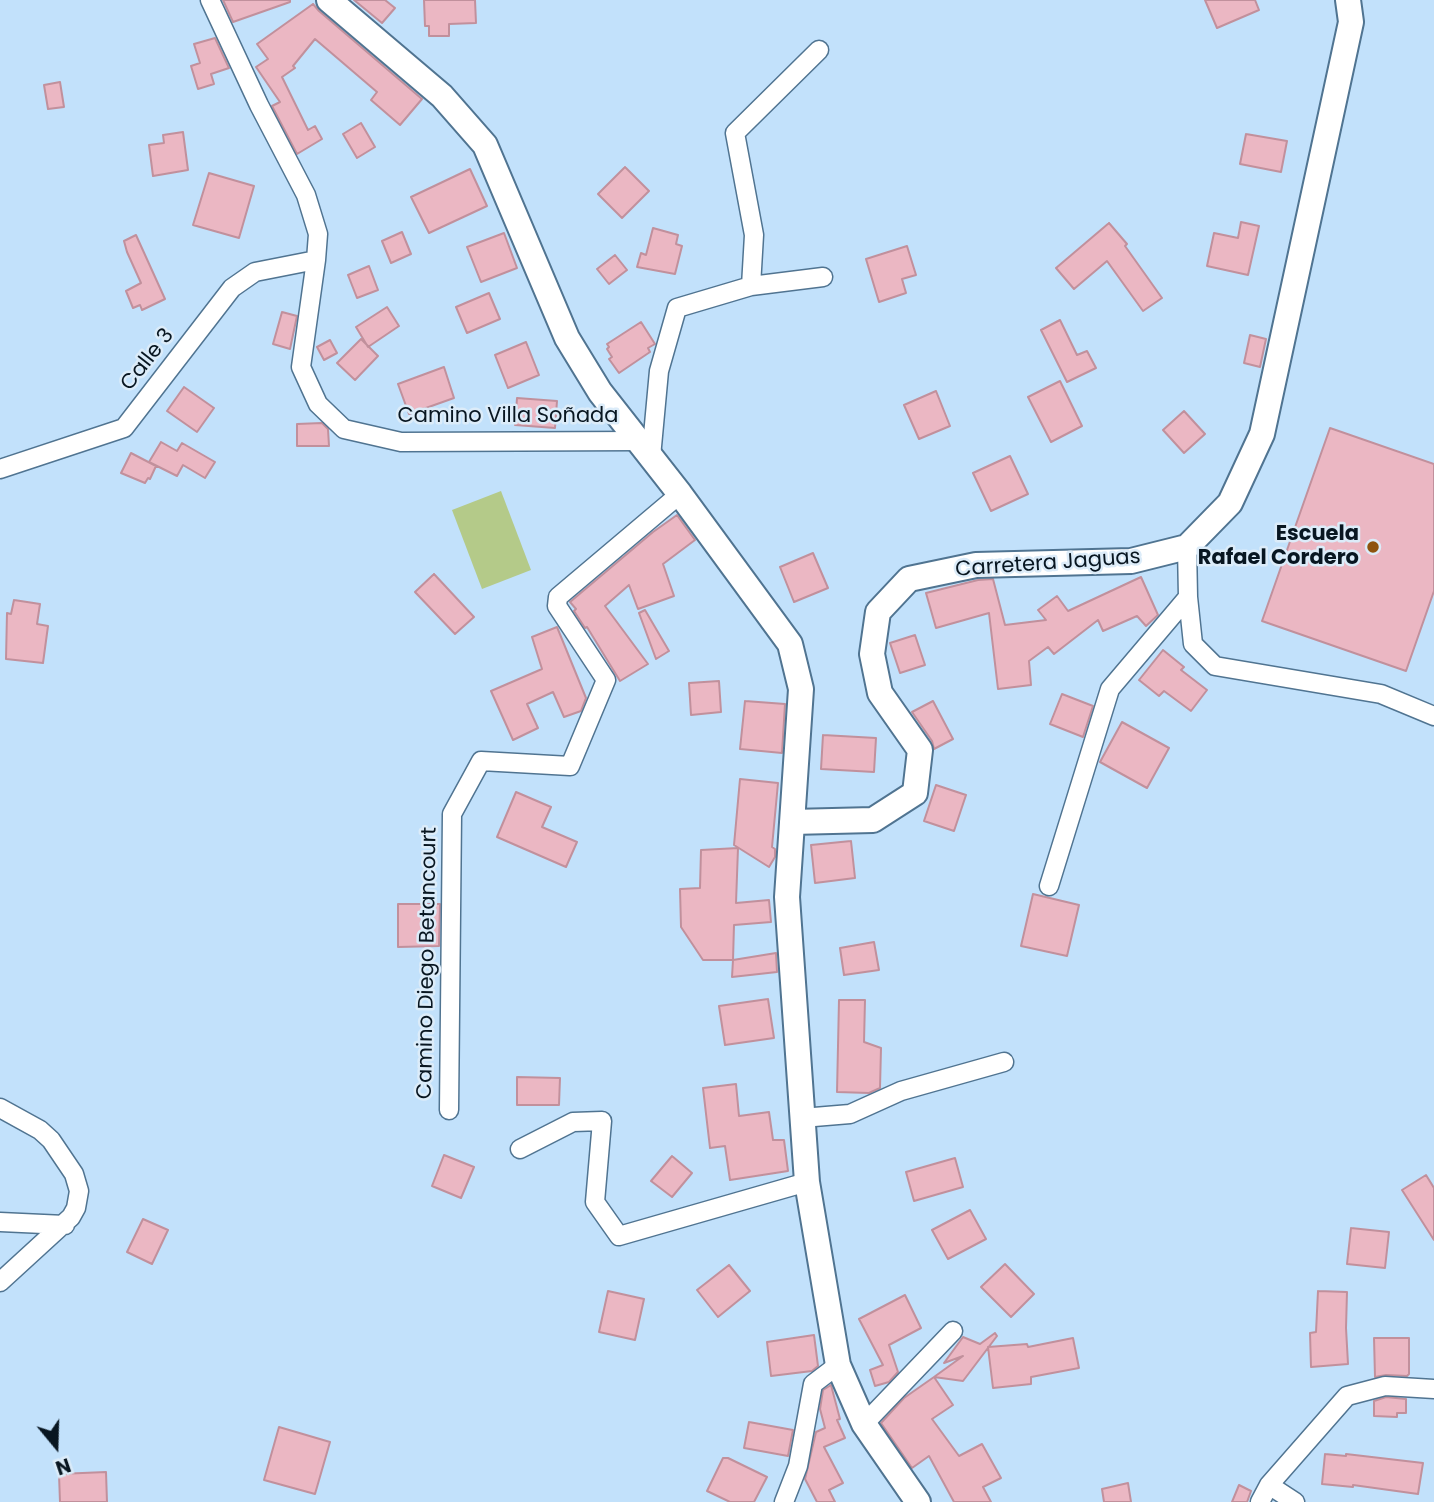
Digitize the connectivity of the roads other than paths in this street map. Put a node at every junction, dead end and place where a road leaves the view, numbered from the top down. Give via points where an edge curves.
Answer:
1 (210, 0) edge
2 (329, 0) edge
3 (1348, 0) edge
4 (819, 50) dead end
5 (316, 260) junction
6 (823, 277) dead end
7 (751, 286) junction
8 (645, 449) junction
9 (0, 469) edge
10 (680, 494) junction
11 (1186, 547) junction
12 (1188, 597) junction
13 (1434, 716) edge
14 (792, 822) junction
15 (1049, 886) dead end
16 (1004, 1062) dead end
17 (0, 1108) edge
18 (449, 1110) dead end
19 (803, 1118) junction
20 (520, 1149) dead end
21 (807, 1182) junction
22 (0, 1222) edge
23 (65, 1225) junction
24 (0, 1282) edge
25 (953, 1331) dead end
26 (838, 1365) junction
27 (1434, 1389) edge
28 (864, 1424) junction
29 (1269, 1485) junction
30 (784, 1502) edge
31 (918, 1502) edge
32 (1259, 1502) edge
33 (1295, 1502) edge

1 - 5 street, Camino Villa Soñada via 306,195 318,234
2 - 8 street via 442,96 485,145 567,338 600,392
3 - 11 street via 1351,22 1262,434 1230,503
4 - 7 street via 735,133 754,235
5 - 8 street, Camino Villa Soñada via 301,366 318,404 344,429 401,442
5 - 9 street, Calle 3 via 255,272 232,288 124,428
6 - 7 street
7 - 8 street via 677,308 659,371
8 - 10 street
10 - 14 street via 790,644 801,689
10 - 18 street, Camino Diego Betancourt via 558,597 557,606 606,680 570,766 481,761 452,814
11 - 12 street
11 - 14 street, Carretera Jaguas via 1131,561 976,565 909,579 878,612 872,654 880,693 920,750 915,793 873,820
12 - 13 street via 1193,644 1215,666 1381,694
12 - 15 street via 1110,689
14 - 19 street via 787,897
16 - 19 street via 901,1091 850,1114
17 - 23 street via 40,1130 68,1163 79,1191 76,1209
19 - 21 street
20 - 21 street via 573,1122 602,1121 596,1202 620,1236
21 - 26 street
22 - 23 street
23 - 24 street
25 - 28 street
26 - 28 street
26 - 30 street via 813,1384 798,1466
27 - 29 street via 1385,1386 1347,1396
28 - 31 street
29 - 32 street
29 - 33 street

